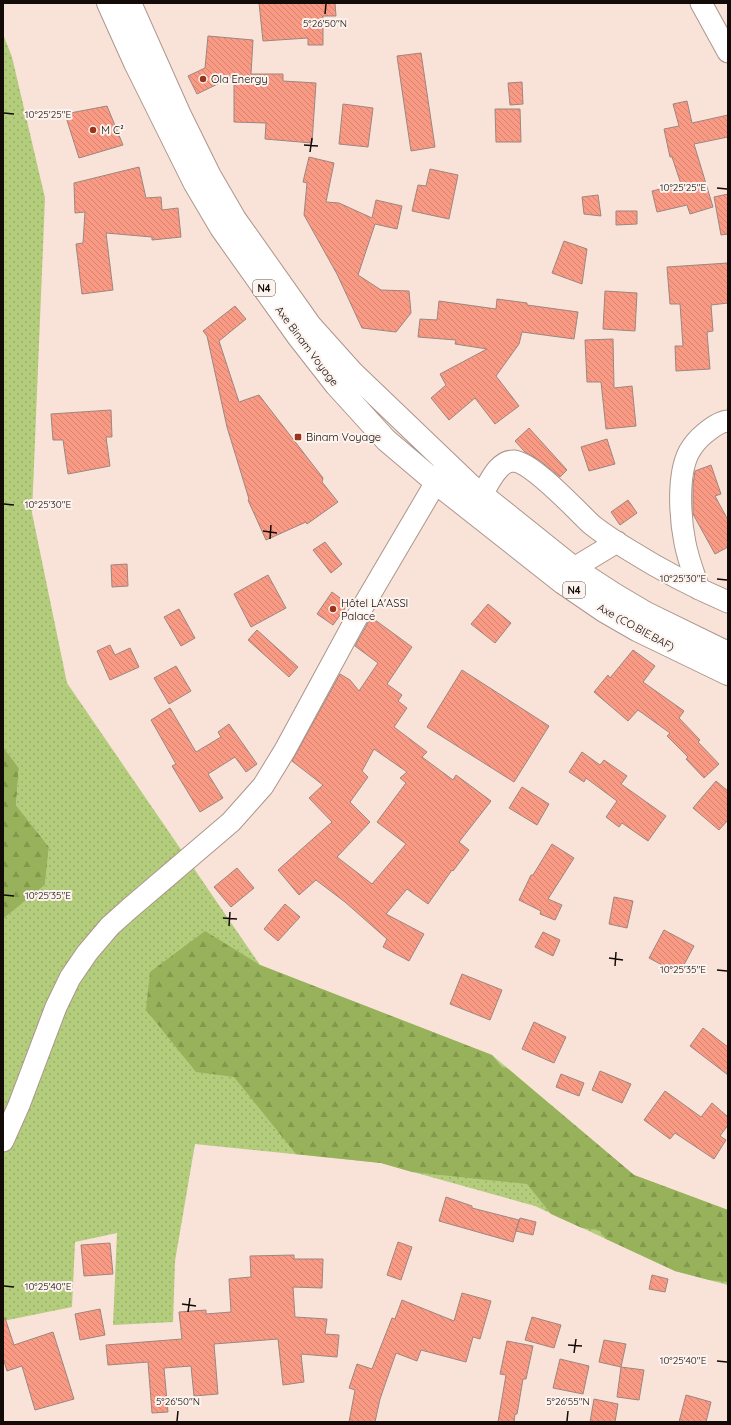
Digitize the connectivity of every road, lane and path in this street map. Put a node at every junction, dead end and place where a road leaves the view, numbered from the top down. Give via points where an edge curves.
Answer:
1 (108, 3) edge
2 (130, 3) edge
3 (701, 3) edge
4 (728, 52) edge
5 (144, 59) junction
6 (203, 180) junction
7 (728, 421) edge
8 (447, 463) junction
9 (436, 482) junction
10 (482, 494) junction
11 (617, 542) junction
12 (574, 568) junction
13 (699, 589) junction
14 (728, 602) edge
15 (728, 653) edge
16 (728, 674) edge
17 (3, 1141) edge

1 - 5 highway, N4
2 - 5 highway, N4
3 - 4 street
5 - 6 highway, Axe Binam Voyage / N4 via 179,113
6 - 8 highway, Axe Binam Voyage / N4 via 235,219 310,325 353,373
6 - 9 highway, Axe Binam Voyage / N4 via 221,228 336,386 386,440
7 - 13 street via 708,431 696,442 684,466 682,519 685,543
8 - 9 street
8 - 10 highway, Axe (CO.BIE.BAF) / N4
9 - 16 highway, Axe (CO.BIE.BAF) / N4 via 541,566 604,611
9 - 17 street via 263,786 231,822 110,926 70,978
10 - 11 street via 500,468 508,462 518,462 540,476 593,525
10 - 12 highway, Axe (CO.BIE.BAF) / N4
11 - 12 street
11 - 13 street via 653,566
12 - 15 highway, Axe (CO.BIE.BAF) / N4 via 646,613
13 - 14 street

